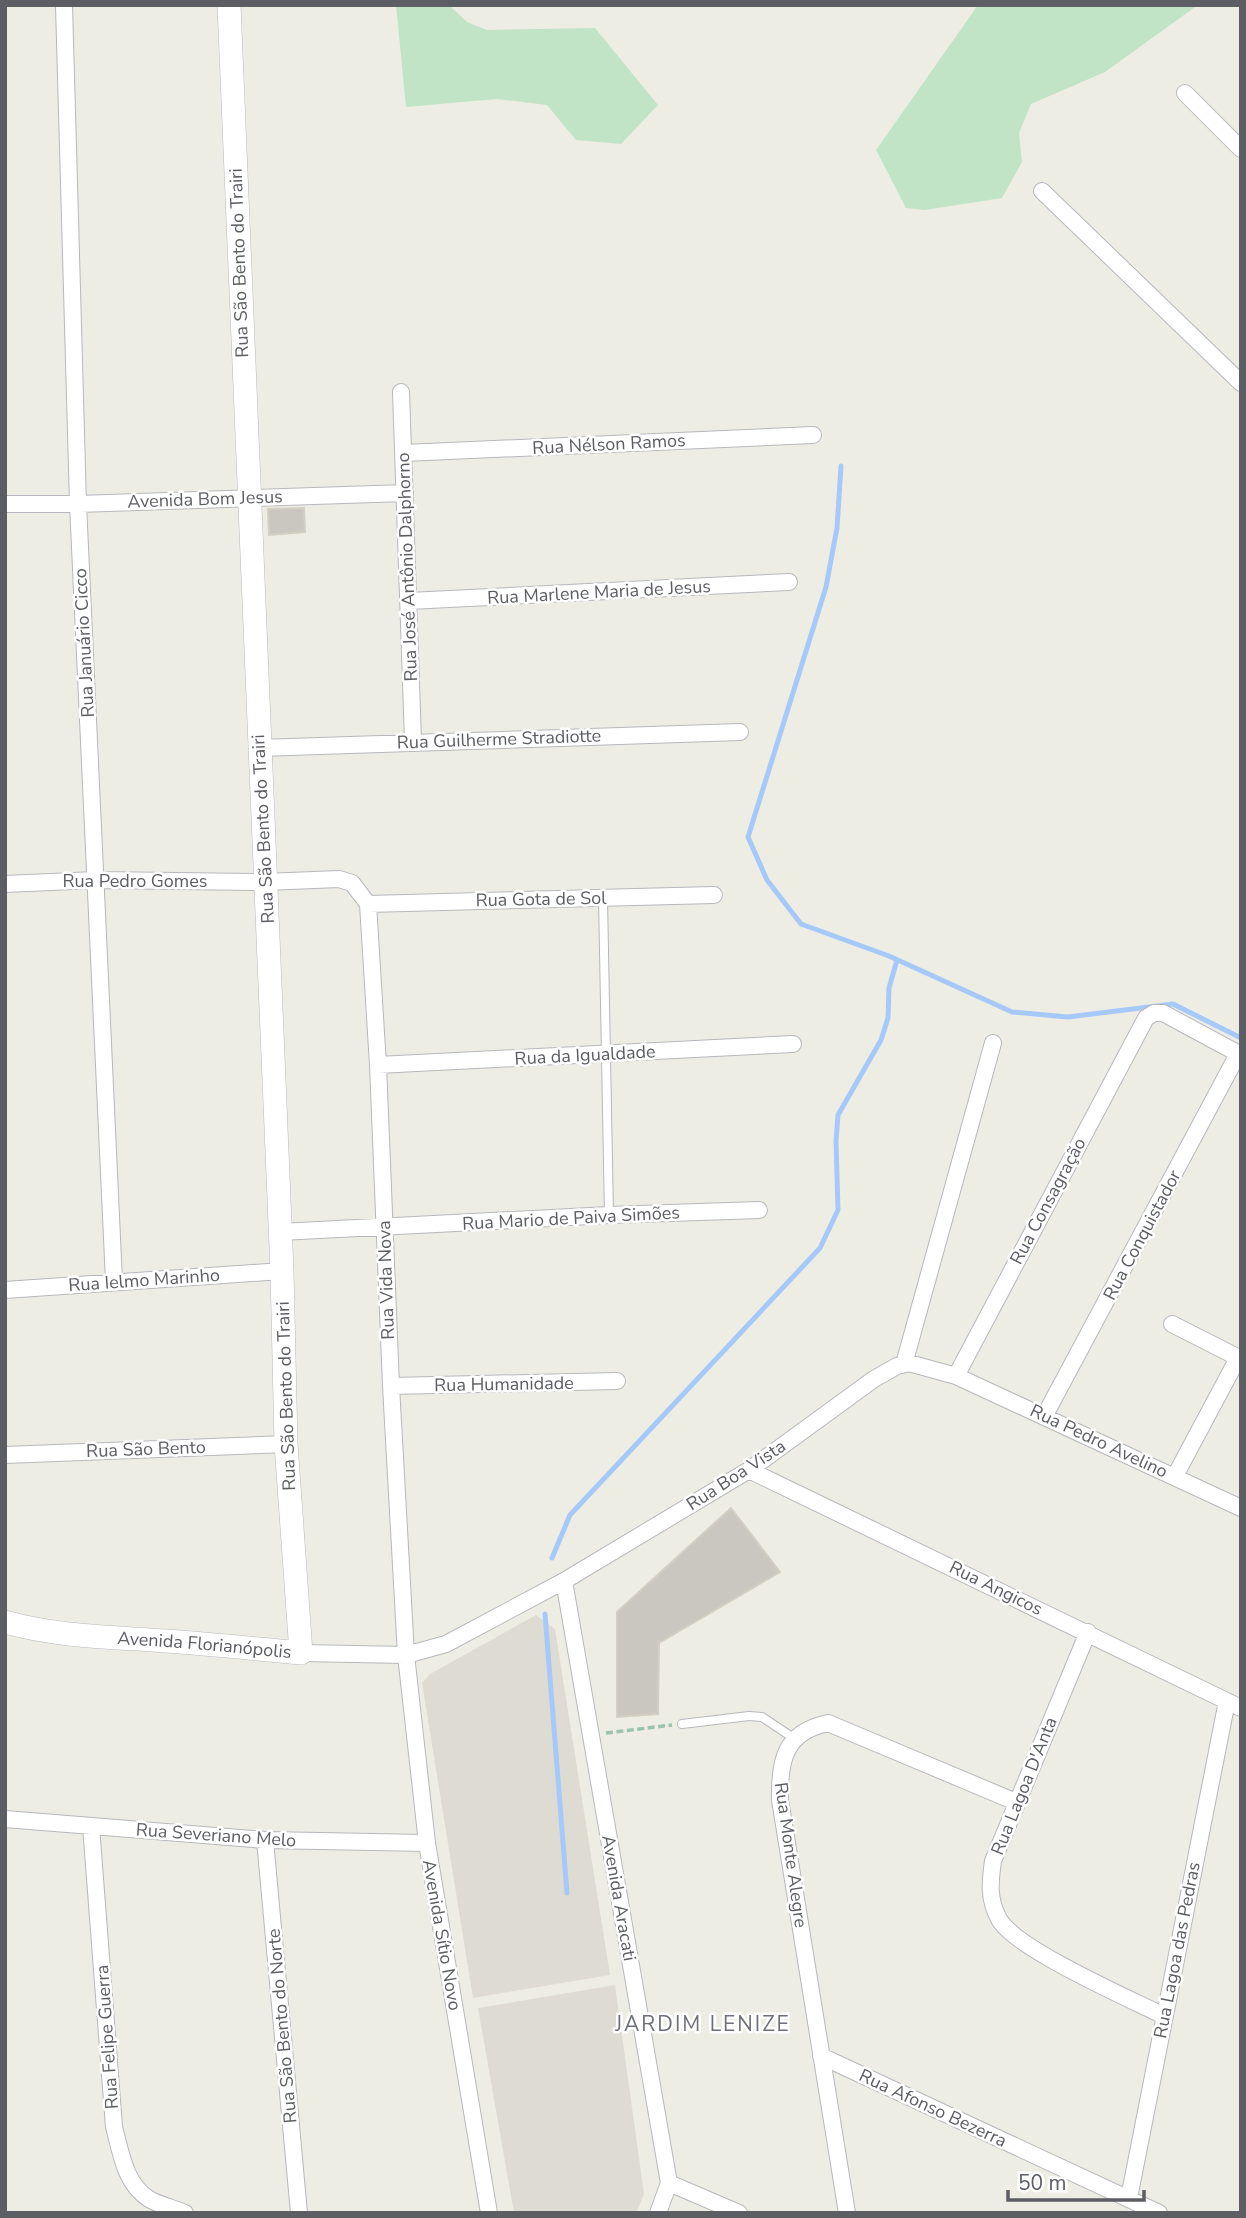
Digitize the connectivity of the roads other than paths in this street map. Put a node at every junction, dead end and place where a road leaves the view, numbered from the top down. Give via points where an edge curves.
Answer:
1 (64, 5) edge
2 (229, 5) edge
3 (1185, 93) dead end
4 (1241, 149) edge
5 (1042, 191) dead end
6 (1241, 383) edge
7 (401, 392) dead end
8 (813, 435) dead end
9 (404, 453) junction
10 (405, 493) junction
11 (248, 497) junction
12 (5, 504) edge
13 (78, 504) junction
14 (789, 582) dead end
15 (409, 601) junction
16 (740, 732) dead end
17 (413, 741) junction
18 (259, 748) junction
19 (96, 880) junction
20 (265, 882) junction
21 (5, 884) edge
22 (714, 895) dead end
23 (603, 898) junction
24 (368, 904) junction
25 (993, 1043) dead end
26 (793, 1044) dead end
27 (606, 1054) junction
28 (1240, 1054) edge
29 (378, 1065) junction
30 (759, 1210) dead end
31 (609, 1215) junction
32 (384, 1226) junction
33 (280, 1232) junction
34 (282, 1271) junction
35 (114, 1281) junction
36 (5, 1290) edge
37 (1172, 1324) dead end
38 (1239, 1359) edge
39 (904, 1364) junction
40 (957, 1376) junction
41 (617, 1381) dead end
42 (391, 1386) junction
43 (1045, 1415) junction
44 (286, 1444) junction
45 (5, 1455) edge
46 (749, 1470) junction
47 (1175, 1476) junction
48 (1241, 1508) edge
49 (564, 1581) junction
50 (5, 1622) edge
51 (1088, 1632) junction
52 (301, 1653) junction
53 (406, 1655) junction
54 (1234, 1705) edge
55 (682, 1724) road end
56 (794, 1739) junction
57 (1016, 1802) junction
58 (5, 1819) edge
59 (91, 1826) junction
60 (265, 1840) junction
61 (427, 1843) junction
62 (1164, 2016) junction
63 (821, 2056) junction
64 (668, 2183) junction
65 (1129, 2199) junction
66 (185, 2213) edge
67 (299, 2213) edge
68 (489, 2213) edge
69 (658, 2213) edge
70 (739, 2213) edge
71 (847, 2213) edge
72 (1159, 2213) edge

1 - 13 street, Rua Januário Cicco
2 - 11 street, Rua São Bento do Trairi
3 - 4 street
5 - 6 street
7 - 9 street, Rua José Antônio Dalphorno
8 - 9 street, Rua Nélson Ramos
9 - 10 street, Rua José Antônio Dalphorno
10 - 11 street, Avenida Bom Jesus
10 - 15 street, Rua José Antônio Dalphorno
11 - 13 street, Avenida Bom Jesus
11 - 18 street, Rua São Bento do Trairi
12 - 13 street, Avenida Bom Jesus
13 - 19 street, Rua Januário Cicco
14 - 15 street, Rua Marlene Maria de Jesus
15 - 17 street, Rua José Antônio Dalphorno
16 - 17 street, Rua Guilherme Stradiotte
17 - 18 street, Rua Guilherme Stradiotte
18 - 20 street, Rua São Bento do Trairi
19 - 20 street, Rua Pedro Gomes
19 - 21 street, Rua Pedro Gomes
19 - 35 street, Rua Januário Cicco
20 - 24 street, Rua Pedro Gomes via 346,881
20 - 33 street, Rua São Bento do Trairi
22 - 23 street, Rua Gota de Sol
23 - 24 street, Rua Gota de Sol
23 - 27 lane
24 - 29 street, Rua Vida Nova
25 - 39 street
26 - 27 street, Rua da Igualdade
27 - 29 street, Rua da Igualdade
27 - 31 lane
28 - 40 street, Rua Consagração via 1163,1013 1154,1013 1140,1026
28 - 43 street, Rua Conquistador
29 - 32 street, Rua Vida Nova
30 - 31 street, Rua Mario de Paiva Simões
31 - 32 street, Rua Mario de Paiva Simões
32 - 33 street, Rua Mario de Paiva Simões
32 - 42 street, Rua Vida Nova
33 - 34 street, Rua São Bento do Trairi
34 - 35 street, Rua Ielmo Marinho
34 - 44 street, Rua São Bento do Trairi
35 - 36 street, Rua Ielmo Marinho
37 - 38 street
38 - 47 street
39 - 40 street
39 - 46 street, Rua Boa Vista via 874,1379
40 - 43 street, Rua Pedro Avelino
41 - 42 street, Rua Humanidade
42 - 53 street, Rua Vida Nova
43 - 47 street, Rua Pedro Avelino
44 - 45 street, Rua São Bento
44 - 52 street, Rua São Bento do Trairi
46 - 49 street, Rua Boa Vista
46 - 51 street, Rua Angicos
47 - 48 street, Rua Pedro Avelino
49 - 53 street via 446,1644
49 - 64 street, Avenida Aracati
50 - 52 street, Avenida Florianópolis via 35,1631 94,1638
51 - 54 street, Rua Angicos
51 - 57 street, Rua Lagoa D'Anta
52 - 53 street, Avenida Florianópolis
53 - 61 street, Avenida Sítio Novo
54 - 62 street, Rua Lagoa das Pedras
55 - 56 lane via 762,1717
56 - 57 street via 809,1727 828,1723
56 - 63 street, Rua Monte Alegre via 784,1757 780,1800
57 - 62 street, Rua Lagoa D'Anta via 993,1861 989,1888 1000,1922 1037,1951
58 - 59 street, Rua Severiano Melo
59 - 60 street, Rua Severiano Melo
59 - 66 street, Rua Felipe Guerra via 114,2127 124,2166 135,2186 150,2200
60 - 61 street, Rua Severiano Melo
60 - 67 street, Rua São Bento do Norte
61 - 68 street, Avenida Sítio Novo
62 - 65 street, Rua Lagoa das Pedras
63 - 65 street, Rua Afonso Bezerra
63 - 71 street, Rua Monte Alegre
64 - 69 street, Avenida Aracati
64 - 70 street
65 - 72 street, Rua Afonso Bezerra

